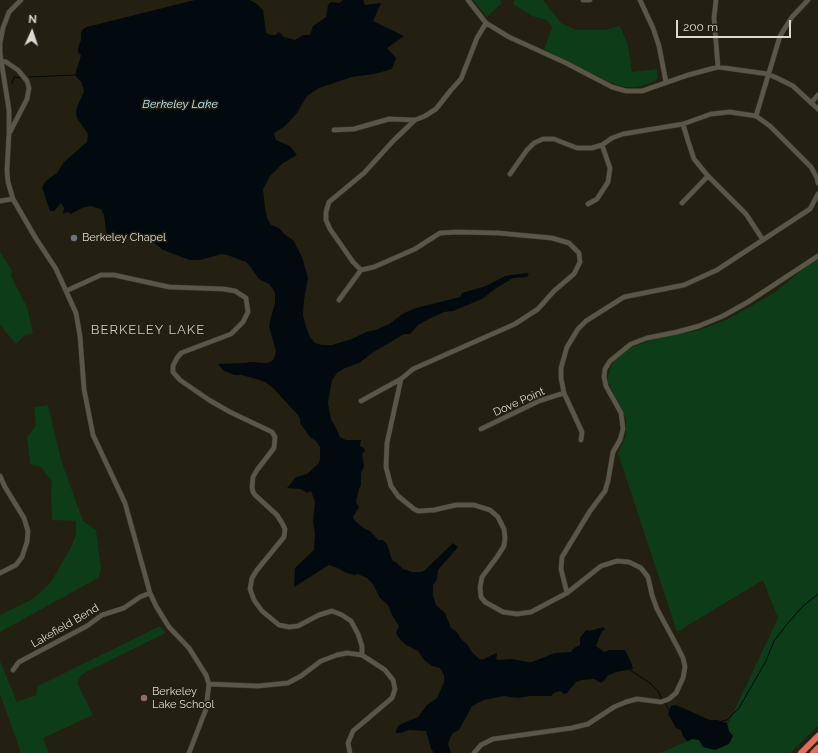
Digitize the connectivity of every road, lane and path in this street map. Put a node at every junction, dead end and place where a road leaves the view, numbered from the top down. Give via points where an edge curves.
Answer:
1 (21, 0) edge
2 (468, 0) edge
3 (583, 0) edge
4 (590, 0) edge
5 (640, 0) edge
6 (716, 0) edge
7 (808, 0) edge
8 (486, 23) junction
9 (2, 61) junction
10 (718, 67) junction
11 (768, 74) junction
12 (666, 82) junction
13 (818, 95) edge
14 (811, 103) junction
15 (818, 109) edge
16 (756, 116) junction
17 (415, 120) junction
18 (684, 124) junction
19 (334, 130) dead end
20 (9, 133) junction
21 (602, 145) junction
22 (510, 174) dead end
23 (708, 176) junction
24 (818, 183) edge
25 (818, 194) edge
26 (13, 199) junction
27 (0, 201) edge
28 (682, 203) dead end
29 (588, 204) dead end
30 (763, 240) junction
31 (818, 256) edge
32 (361, 270) junction
33 (66, 291) junction
34 (339, 300) dead end
35 (401, 379) junction
36 (564, 394) junction
37 (361, 401) dead end
38 (482, 429) dead end
39 (581, 440) dead end
40 (0, 476) edge
41 (0, 573) edge
42 (150, 593) junction
43 (566, 593) junction
44 (362, 655) junction
45 (13, 670) dead end
46 (208, 684) junction
47 (818, 736) edge
48 (818, 748) edge
49 (189, 753) edge
50 (350, 753) edge
51 (474, 753) edge
52 (801, 753) edge
53 (813, 753) edge

1 - 9 street via 9,12 4,23 0,43
2 - 8 street
3 - 4 street
5 - 12 street via 659,46
6 - 10 street via 714,18
7 - 11 street via 792,17 780,36
8 - 12 street via 509,37 612,87 626,91 642,91
8 - 17 street via 477,38 461,80 436,108
9 - 20 street via 8,99
9 - 20 street via 18,70 29,88 27,99
10 - 11 street
10 - 12 street
11 - 14 street via 793,86
11 - 16 street
13 - 14 street
14 - 15 street
16 - 18 street via 730,112 711,114
16 - 24 street via 775,130 806,160
17 - 19 street via 389,119 354,129
17 - 32 street via 364,173 327,204 326,220 330,229
18 - 21 street via 627,134 612,138
18 - 23 street via 692,155
20 - 26 street via 7,170
21 - 22 street via 577,148 554,139 543,139 526,150
21 - 29 street via 610,168 608,182 597,199
23 - 28 street
23 - 30 street via 746,214
25 - 30 street via 810,209
26 - 27 street
26 - 33 street via 56,269
30 - 36 street via 701,278 674,287 624,297 586,321 572,338 563,359 561,378
31 - 43 street via 723,316 699,326 631,344 610,361 605,369 604,378 621,413 620,440 613,452 605,491 562,557 561,569
32 - 34 street
32 - 35 street via 415,249 440,233 498,233 552,238 569,243 579,253 580,262 574,274 538,309 508,327 413,369
33 - 42 street via 76,313 85,395 93,435 125,503
33 - 44 street via 101,275 114,275 169,287 224,289 235,291 246,298 248,312 243,322 231,334 181,353 173,366 173,372 180,380 209,400 272,432 275,437 274,448 253,477 252,487 255,496 277,515 284,529 284,537 252,578 250,589 254,600 262,611 279,625 289,627 298,626 332,611 342,615 351,621 358,634
35 - 37 street
35 - 43 street via 386,456 391,486 398,496 418,511 474,505 490,510 498,517 504,529 504,546 482,577 480,592 485,602 503,612 518,614 531,612
36 - 38 street, Dove Point via 539,401
36 - 39 street via 582,432
40 - 41 street via 24,518 28,531 28,542 22,558 16,565
42 - 45 street, Lakefield Bend via 127,606 102,615 87,626 19,662
42 - 46 street via 161,616 189,648 202,668
43 - 51 street via 601,566 617,560 641,568 648,577 658,609 683,658 683,678 676,693 660,702 637,699 626,702 588,724 493,739 481,745
44 - 46 street via 348,653 321,661 288,683 258,686
44 - 50 street via 385,670 393,680 395,689 392,698 353,731 348,743
46 - 49 street via 206,709
47 - 52 highway
48 - 53 highway

